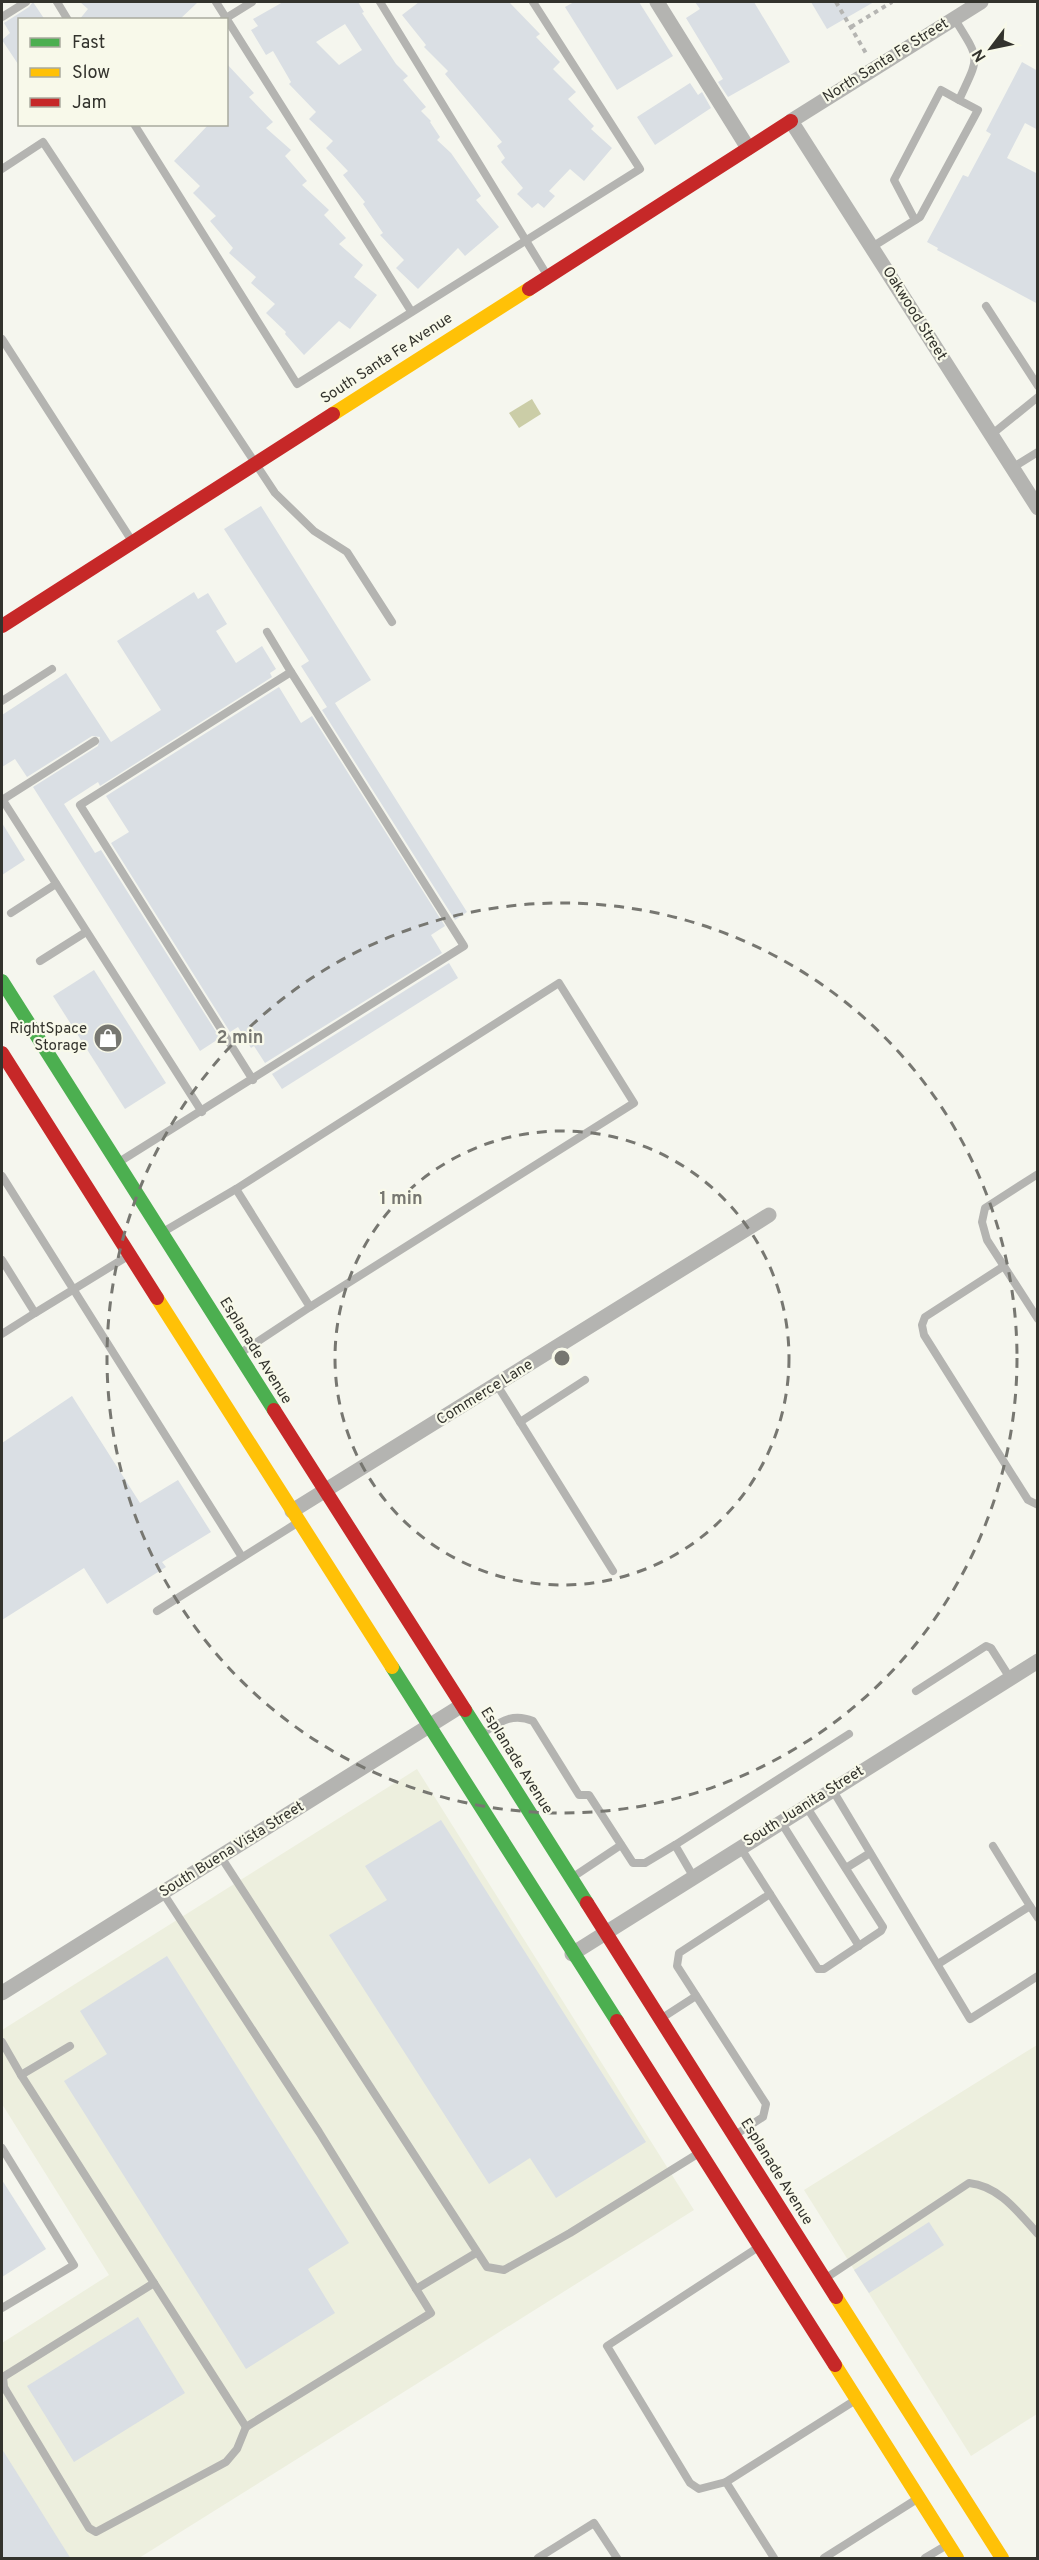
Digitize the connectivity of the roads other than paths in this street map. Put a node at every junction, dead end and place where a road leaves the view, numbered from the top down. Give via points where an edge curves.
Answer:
1 (26, 2) edge
2 (57, 2) edge
3 (216, 2) edge
4 (252, 2) edge
5 (380, 2) edge
6 (533, 2) edge
7 (657, 2) edge
8 (981, 2) edge
9 (2, 17) edge
10 (67, 18) edge
11 (225, 18) edge
12 (954, 18) junction
13 (228, 23) edge
14 (959, 100) junction
15 (791, 121) junction
16 (135, 126) edge
17 (748, 148) junction
18 (2, 169) edge
19 (915, 220) junction
20 (525, 239) junction
21 (872, 247) junction
22 (548, 276) junction
23 (986, 306) dead end
24 (411, 311) junction
25 (2, 339) edge
26 (1038, 386) edge
27 (1038, 397) edge
28 (991, 435) junction
29 (1038, 452) edge
30 (255, 464) junction
31 (1012, 468) junction
32 (1038, 508) edge
33 (132, 542) junction
34 (392, 622) dead end
35 (2, 626) edge
36 (267, 632) dead end
37 (52, 669) dead end
38 (291, 672) junction
39 (2, 701) edge
40 (95, 741) dead end
41 (2, 799) edge
42 (56, 884) junction
43 (11, 913) dead end
44 (86, 932) junction
45 (40, 961) dead end
46 (2, 981) edge
47 (2, 1053) edge
48 (43, 1064) junction
49 (18, 1079) junction
50 (253, 1080) junction
51 (201, 1112) junction
52 (117, 1163) junction
53 (1038, 1174) edge
54 (2, 1176) edge
55 (236, 1189) junction
56 (769, 1215) dead end
57 (154, 1239) junction
58 (130, 1255) junction
59 (2, 1260) edge
60 (1004, 1266) junction
61 (73, 1290) junction
62 (310, 1307) junction
63 (35, 1313) junction
64 (1038, 1319) edge
65 (2, 1334) edge
66 (238, 1354) junction
67 (585, 1380) dead end
68 (497, 1385) junction
69 (520, 1422) junction
70 (325, 1492) junction
71 (1038, 1505) edge
72 (295, 1517) junction
73 (242, 1557) junction
74 (613, 1571) dead end
75 (157, 1611) dead end
76 (1038, 1661) edge
77 (1010, 1678) junction
78 (916, 1691) dead end
79 (461, 1706) junction
80 (428, 1728) junction
81 (849, 1734) dead end
82 (480, 1735) junction
83 (832, 1790) junction
84 (806, 1806) junction
85 (781, 1822) junction
86 (621, 1845) junction
87 (675, 1845) junction
88 (993, 1846) dead end
89 (740, 1847) junction
90 (870, 1853) junction
91 (222, 1857) junction
92 (846, 1868) junction
93 (693, 1876) junction
94 (570, 1879) junction
95 (163, 1893) junction
96 (770, 1894) junction
97 (1030, 1906) junction
98 (1038, 1918) edge
99 (604, 1933) junction
100 (859, 1946) junction
101 (572, 1954) junction
102 (938, 1964) junction
103 (1038, 1976) edge
104 (2, 1993) edge
105 (696, 1996) junction
106 (659, 2019) junction
107 (2, 2042) edge
108 (70, 2046) dead end
109 (21, 2075) junction
110 (734, 2135) junction
111 (2, 2148) edge
112 (699, 2153) junction
113 (1038, 2234) edge
114 (758, 2247) junction
115 (476, 2253) junction
116 (824, 2279) junction
117 (154, 2283) junction
118 (416, 2289) junction
119 (2, 2308) edge
120 (880, 2385) junction
121 (855, 2400) junction
122 (246, 2427) junction
123 (726, 2482) junction
124 (918, 2498) junction
125 (948, 2545) junction
126 (538, 2559) edge
127 (617, 2559) edge
128 (774, 2559) edge
129 (824, 2559) edge
130 (925, 2559) edge
131 (957, 2559) edge
132 (1002, 2559) edge

1 - 9 lane
2 - 10 lane
3 - 11 lane
4 - 11 lane
5 - 20 lane
6 - 20 lane via 640,169
7 - 17 street
8 - 12 street, North Santa Fe Street
12 - 14 lane via 976,55
12 - 15 street, North Santa Fe Street
13 - 24 lane
14 - 19 lane via 978,110
14 - 19 lane via 941,90 894,180
15 - 17 main road, South Santa Fe Avenue
15 - 21 street, Oakwood Street
16 - 24 lane via 297,384
17 - 22 main road, South Santa Fe Avenue
18 - 30 lane via 43,142
19 - 21 lane
20 - 22 lane
20 - 24 lane
21 - 28 street, Oakwood Street
22 - 30 main road, South Santa Fe Avenue
23 - 26 lane
25 - 33 lane
27 - 28 lane
28 - 31 street, Oakwood Street
29 - 31 lane
30 - 33 main road, South Santa Fe Avenue
30 - 34 lane via 275,493 314,531 347,552
31 - 32 street, Oakwood Street
33 - 35 main road, South Santa Fe Avenue
36 - 38 lane
37 - 39 lane
38 - 50 lane via 80,805
38 - 50 lane via 465,946
40 - 41 lane
41 - 42 lane
42 - 43 lane
42 - 44 lane
44 - 45 lane
44 - 51 lane
46 - 48 main road, Esplanade Avenue
47 - 49 main road
48 - 49 main road
48 - 52 main road, Esplanade Avenue
49 - 58 main road
50 - 51 lane
51 - 52 lane
52 - 57 main road, Esplanade Avenue
53 - 60 lane via 985,1208 982,1222 987,1239
54 - 61 lane
55 - 57 lane
55 - 62 lane
55 - 62 lane via 559,983 634,1102
56 - 68 street, Commerce Lane
57 - 58 main road
57 - 66 main road, Esplanade Avenue
58 - 61 lane
58 - 72 main road
59 - 63 lane
60 - 64 lane
60 - 71 lane via 925,1317 922,1325 924,1335 1028,1500
61 - 63 lane
61 - 73 lane
62 - 66 lane
63 - 65 lane
66 - 70 main road, Esplanade Avenue
67 - 69 lane
68 - 69 lane
68 - 70 street, Commerce Lane
69 - 74 lane
70 - 72 street, Commerce Lane
70 - 79 main road, Esplanade Avenue
72 - 73 lane
72 - 80 main road
73 - 75 lane
76 - 77 street, South Juanita Street
77 - 78 lane via 991,1647 986,1646
77 - 83 street, South Juanita Street
79 - 80 street, South Buena Vista Street
79 - 82 main road, Esplanade Avenue
80 - 91 street, South Buena Vista Street
80 - 101 main road
81 - 87 lane
82 - 86 lane via 508,1717 532,1721 579,1795 590,1795
82 - 94 main road, Esplanade Avenue
83 - 84 street, South Juanita Street
83 - 90 lane
84 - 85 street, South Juanita Street
84 - 92 lane
85 - 89 street, South Juanita Street
85 - 100 lane
86 - 87 lane via 633,1863 645,1863
86 - 94 lane
87 - 93 lane
88 - 97 lane
89 - 93 street, South Juanita Street
89 - 96 lane
90 - 92 lane
90 - 102 lane
91 - 95 street, South Buena Vista Street
91 - 115 lane
92 - 100 lane via 883,1927
93 - 99 street, South Juanita Street
94 - 99 main road, Esplanade Avenue
95 - 104 street, South Buena Vista Street
95 - 118 lane
96 - 100 lane via 818,1969
96 - 105 lane via 679,1953 677,1966
97 - 98 lane
97 - 102 lane
99 - 101 street, South Juanita Street
99 - 106 main road, Esplanade Avenue
101 - 112 main road
102 - 103 lane via 970,2019
105 - 106 lane
105 - 110 lane via 766,2104 762,2117
106 - 110 main road, Esplanade Avenue
107 - 109 lane
108 - 109 lane
109 - 117 lane
110 - 116 main road, Esplanade Avenue
111 - 119 lane via 74,2265
112 - 114 main road
112 - 115 lane via 504,2270 486,2267
113 - 116 lane via 1000,2196 982,2185 969,2183
114 - 121 main road
114 - 123 lane via 607,2346 690,2483 699,2489
115 - 118 lane
116 - 120 main road, Esplanade Avenue
117 - 122 lane
117 - 122 lane via 3,2377 4,2387 88,2528 96,2532 226,2462 237,2449
118 - 122 lane via 430,2313
120 - 121 main road
120 - 132 main road, Esplanade Avenue
121 - 123 lane
121 - 124 main road
123 - 128 lane
124 - 125 main road
124 - 129 lane
125 - 130 lane
125 - 131 main road
126 - 127 lane via 594,2523

